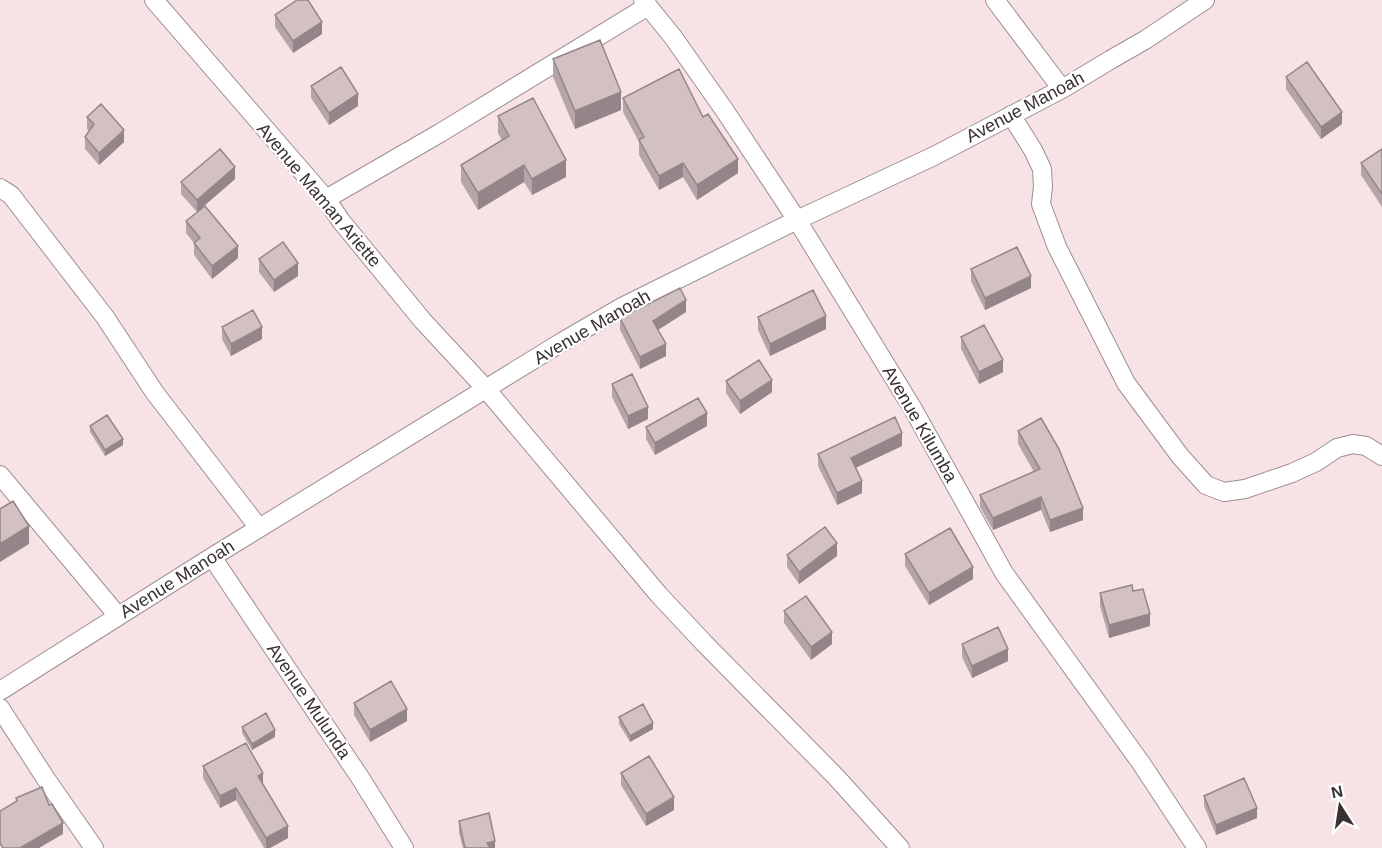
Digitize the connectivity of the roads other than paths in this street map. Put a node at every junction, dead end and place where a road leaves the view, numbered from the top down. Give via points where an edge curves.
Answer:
1 (154, 0) edge
2 (996, 0) edge
3 (1205, 0) edge
4 (645, 3) edge
5 (1062, 89) junction
6 (1011, 115) junction
7 (0, 188) edge
8 (326, 199) junction
9 (797, 220) junction
10 (486, 389) junction
11 (1382, 456) edge
12 (0, 476) edge
13 (259, 528) junction
14 (212, 556) junction
15 (118, 616) junction
16 (0, 691) edge
17 (0, 708) edge
18 (94, 848) edge
19 (404, 848) edge
20 (900, 848) edge
21 (1197, 848) edge

1 - 8 street, Avenue Maman Ariette
2 - 5 street
3 - 5 street, Avenue Manoah
4 - 8 street via 440,133
4 - 9 street, Avenue Kilumba via 726,111
5 - 6 street, Avenue Manoah
6 - 9 street, Avenue Manoah
6 - 11 street via 1042,169 1041,204 1057,247 1126,383 1206,485 1224,492 1245,489 1292,473 1337,448 1353,444 1366,446
7 - 13 street via 11,195 105,317 154,393
8 - 10 street, Avenue Maman Ariette via 423,321
9 - 10 street, Avenue Manoah via 622,307
9 - 21 street, Avenue Kilumba via 913,409 1004,573
10 - 13 street, Avenue Manoah
10 - 20 street, Avenue Maman Ariette via 659,595
12 - 15 street
13 - 14 street, Avenue Manoah
14 - 15 street, Avenue Manoah
14 - 19 street, Avenue Mulunda
15 - 16 street, Avenue Manoah
17 - 18 street

